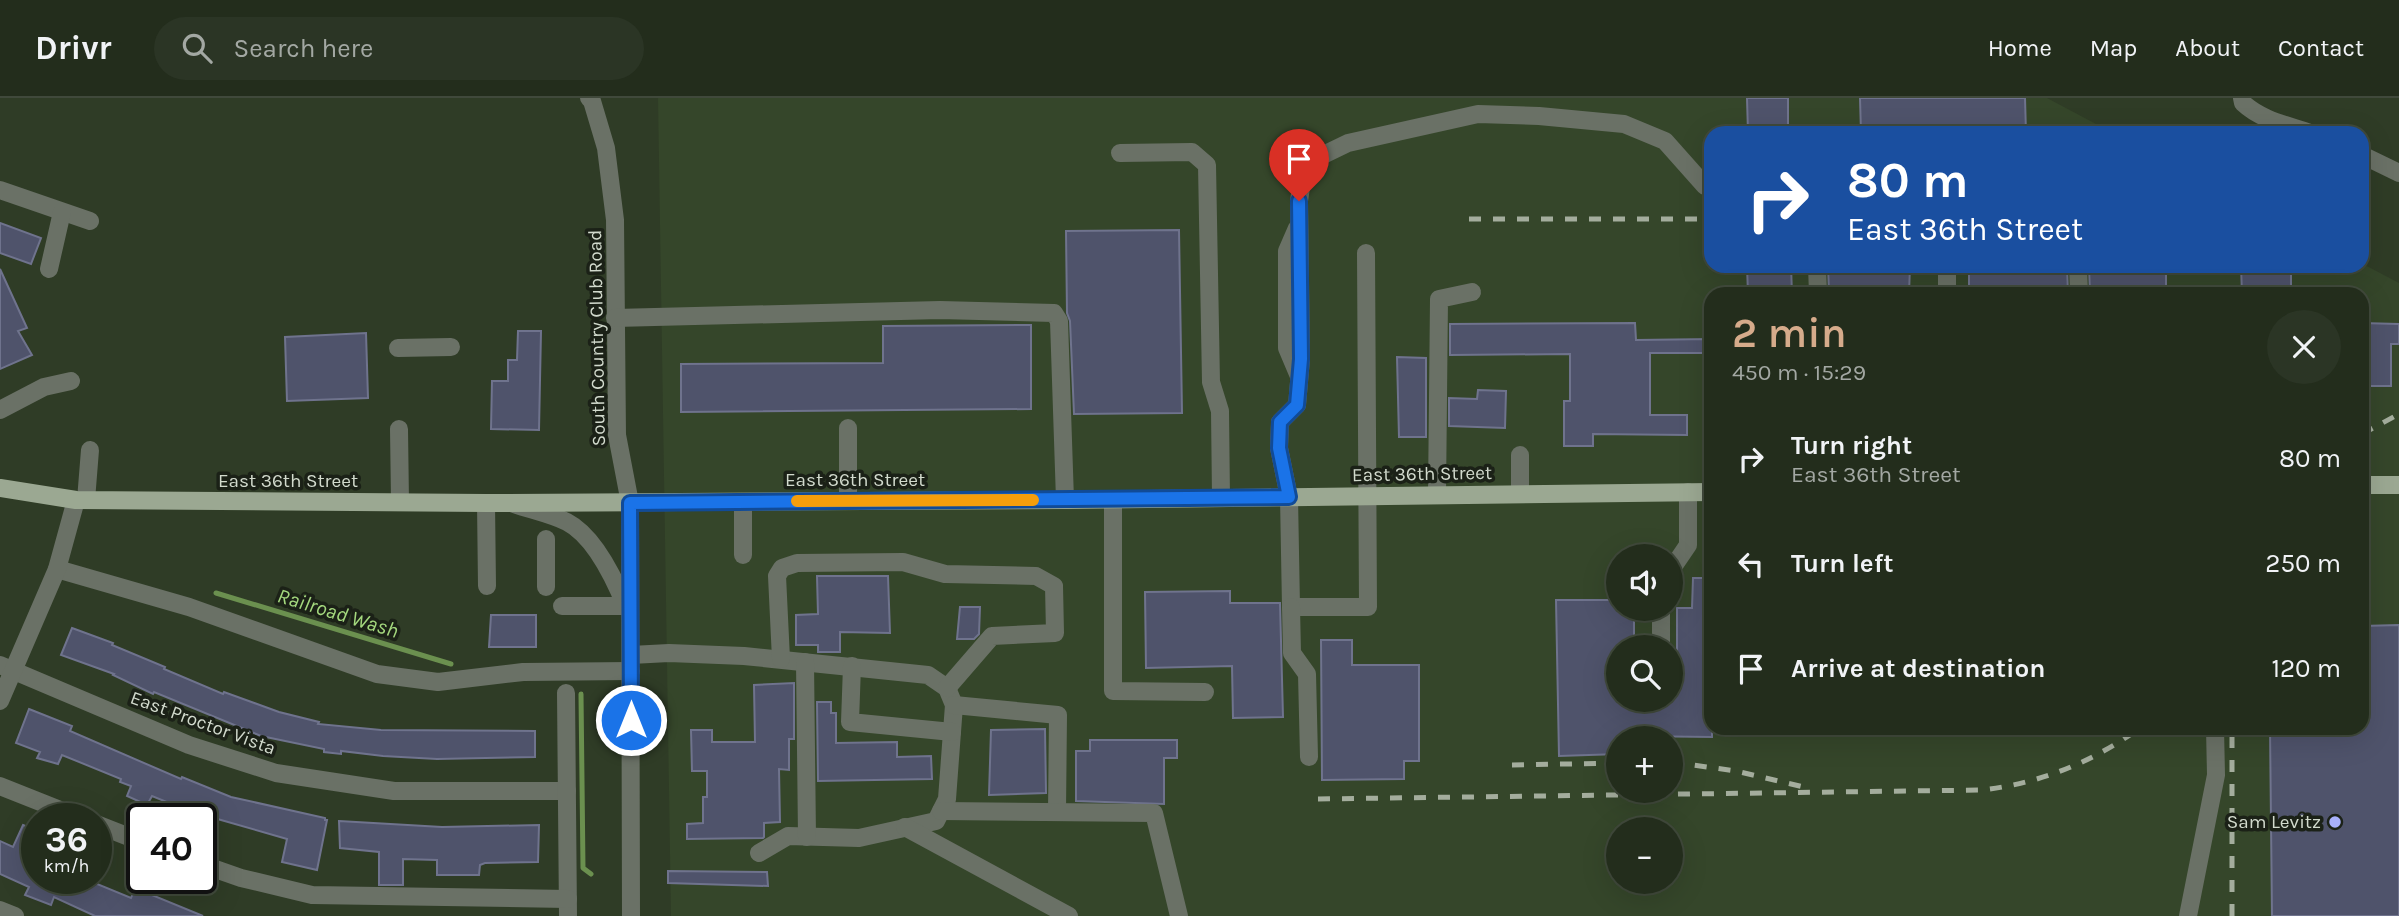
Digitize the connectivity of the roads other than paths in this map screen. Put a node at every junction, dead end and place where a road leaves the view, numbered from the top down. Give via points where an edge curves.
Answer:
1 (589, 98) edge
2 (2242, 98) edge
3 (2289, 126) edge
4 (1120, 153) dead end
5 (2369, 158) edge
6 (2399, 173) edge
7 (1704, 185) edge
8 (0, 190) edge
9 (62, 212) junction
10 (90, 221) dead end
11 (1366, 253) dead end
12 (49, 269) dead end
13 (1472, 292) dead end
14 (615, 318) junction
15 (451, 347) dead end
16 (398, 348) dead end
17 (71, 381) dead end
18 (0, 410) edge
19 (848, 428) dead end
20 (399, 429) dead end
21 (90, 450) dead end
22 (1520, 455) dead end
23 (2369, 485) edge
24 (2399, 485) edge
25 (0, 488) edge
26 (1688, 492) junction
27 (1704, 492) edge
28 (1520, 494) junction
29 (1437, 495) junction
30 (1368, 496) junction
31 (1289, 497) junction
32 (1221, 498) junction
33 (1065, 499) junction
34 (1114, 499) junction
35 (81, 500) junction
36 (848, 501) junction
37 (400, 502) junction
38 (743, 502) junction
39 (486, 503) junction
40 (512, 503) junction
41 (630, 503) junction
42 (547, 539) dead end
43 (1683, 552) edge
44 (743, 555) dead end
45 (57, 569) junction
46 (487, 586) dead end
47 (546, 587) dead end
48 (562, 606) dead end
49 (1291, 607) junction
50 (628, 612) junction
51 (781, 659) junction
52 (806, 662) junction
53 (631, 663) junction
54 (852, 666) junction
55 (7, 667) edge
56 (566, 692) dead end
57 (1205, 692) dead end
58 (950, 696) junction
59 (0, 701) edge
60 (952, 732) junction
61 (2215, 735) edge
62 (1309, 757) dead end
63 (0, 786) edge
64 (567, 791) junction
65 (43, 803) edge
66 (941, 811) junction
67 (1057, 812) junction
68 (905, 827) junction
69 (807, 836) junction
70 (759, 853) dead end
71 (217, 870) edge
72 (568, 908) edge
73 (0, 910) edge
74 (15, 916) edge
75 (631, 916) edge
76 (1069, 916) edge
77 (1179, 916) edge
78 (2188, 916) edge

1 - 14 street, South Country Club Road via 606,148 615,220
2 - 3 street via 2251,110
4 - 32 street via 1192,152 1207,164 1210,382 1220,411
5 - 6 street
7 - 31 street via 1665,141 1624,124 1539,116 1478,114 1348,143 1319,157 1302,180 1297,405 1280,422 1279,448
8 - 9 street
9 - 10 street
9 - 12 street
11 - 30 street
13 - 29 street via 1439,299
14 - 33 street via 940,310 1054,313 1059,321
14 - 41 street, South Country Club Road via 617,435
15 - 16 street
17 - 18 street via 44,387
19 - 36 street
20 - 37 street
21 - 35 street
22 - 28 street
23 - 24 main road
25 - 35 main road, East 36th Street
26 - 27 main road, East 36th Street
26 - 28 main road, East 36th Street
26 - 43 street via 1688,545
28 - 29 main road, East 36th Street
29 - 30 main road, East 36th Street
30 - 31 main road, East 36th Street
30 - 49 street via 1368,607
31 - 32 main road, East 36th Street
31 - 49 street
32 - 34 main road, East 36th Street
33 - 34 main road, East 36th Street
33 - 36 main road, East 36th Street
34 - 57 street via 1113,691
35 - 37 main road, East 36th Street
35 - 45 street
36 - 38 main road, East 36th Street
37 - 39 main road, East 36th Street
38 - 41 main road, East 36th Street
38 - 44 street
39 - 40 main road, East 36th Street
39 - 46 street
40 - 41 main road, East 36th Street
40 - 50 street via 569,523 594,547
41 - 50 street, South Country Club Road
42 - 47 street
45 - 53 street via 189,607 377,674 438,682
45 - 55 street
48 - 50 street
49 - 62 street via 1292,653 1307,674
50 - 53 street, South Country Club Road
51 - 52 street
51 - 53 street via 669,653
51 - 58 street via 777,576 782,568 903,562 945,574 1036,576 1054,586 1055,633 992,636
52 - 54 street
52 - 69 street
53 - 75 street, South Country Club Road
54 - 58 street via 928,675
54 - 60 street via 850,722
55 - 59 street
55 - 64 street, East Proctor Vista via 189,745 276,773 394,791
56 - 64 street
58 - 60 street
58 - 67 street via 1058,715
60 - 66 street via 947,799
61 - 78 street via 2216,775
63 - 65 street
64 - 72 street
66 - 67 street
66 - 68 street via 936,821
67 - 77 street via 1154,813
68 - 69 street via 859,838
68 - 76 street
69 - 70 street via 788,836
71 - 72 street via 312,895
73 - 74 street

